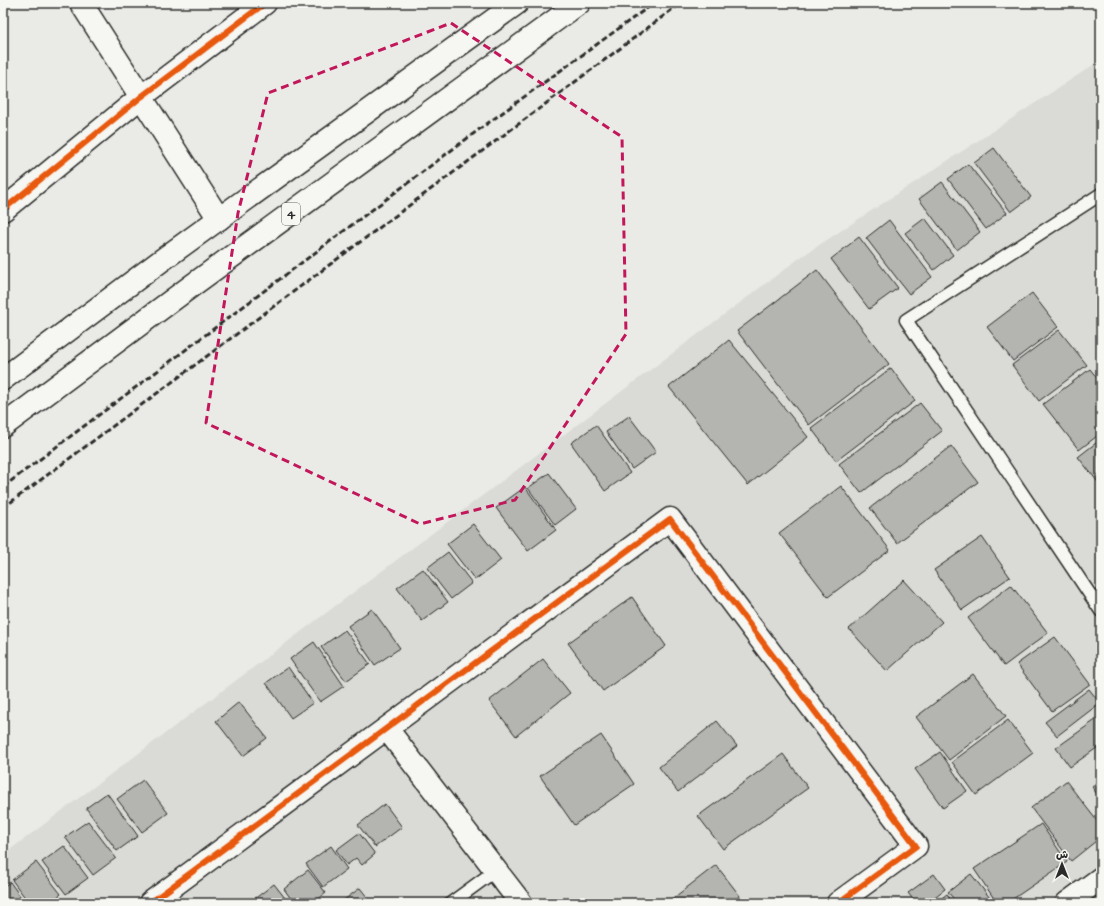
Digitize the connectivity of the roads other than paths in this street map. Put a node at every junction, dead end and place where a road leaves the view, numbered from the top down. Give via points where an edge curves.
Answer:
1 (81, 3) edge
2 (265, 3) edge
3 (517, 3) edge
4 (579, 3) edge
5 (141, 97) junction
6 (1101, 194) edge
7 (3, 210) edge
8 (219, 219) junction
9 (3, 379) edge
10 (3, 426) edge
11 (1101, 611) edge
12 (387, 728) junction
13 (496, 870) junction
14 (1101, 878) edge
15 (163, 900) edge
16 (451, 903) edge
17 (521, 903) edge
18 (838, 903) edge
19 (1067, 903) edge

1 - 5 street
2 - 5 street
3 - 8 street
4 - 10 street, 4
5 - 7 street
5 - 8 street
6 - 11 lane via 906,320
8 - 9 street
12 - 13 street
12 - 15 street
12 - 18 street via 670,519 916,846
13 - 16 lane
13 - 17 street
14 - 19 street

